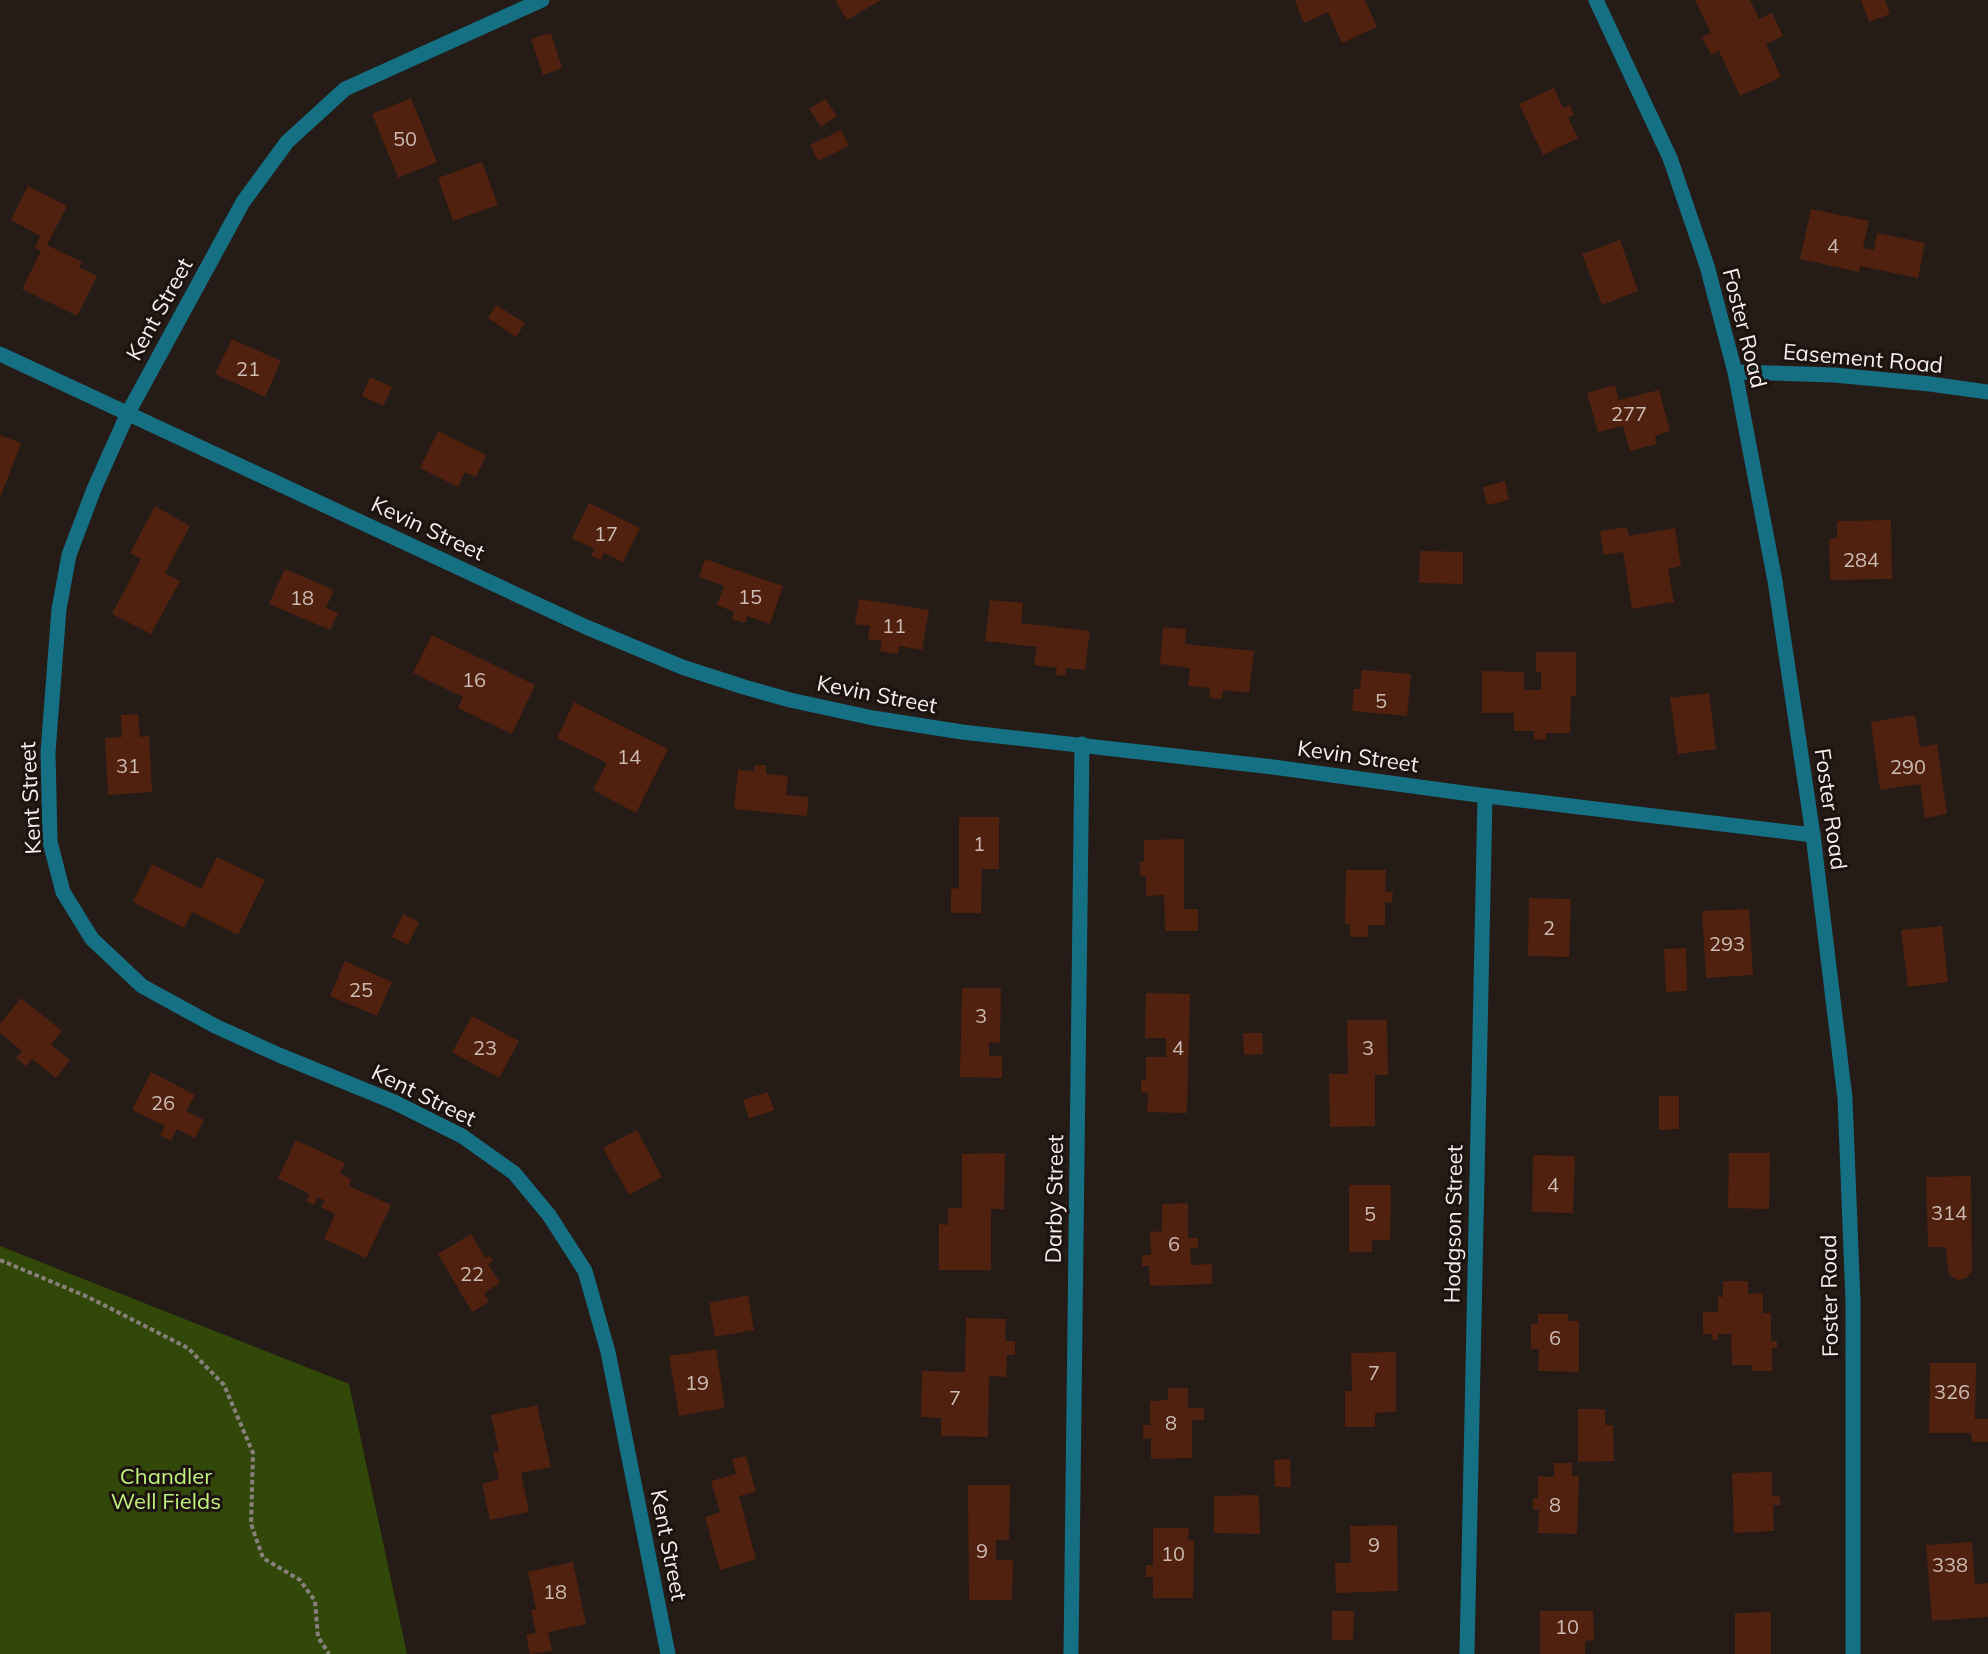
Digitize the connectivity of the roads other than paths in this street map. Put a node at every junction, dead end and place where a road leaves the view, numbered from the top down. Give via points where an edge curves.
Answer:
1 (542, 0) edge
2 (1596, 0) edge
3 (0, 354) edge
4 (1735, 372) junction
5 (1988, 393) edge
6 (128, 413) junction
7 (1082, 744) junction
8 (1485, 796) junction
9 (1813, 835) junction
10 (668, 1654) edge
11 (1071, 1654) edge
12 (1467, 1654) edge
13 (1853, 1654) edge

1 - 6 street, Kent Street via 345,89 287,142 243,202
2 - 4 street, Foster Road via 1670,158 1707,266
3 - 6 street, Kevin Street
4 - 5 street, Easement Road via 1834,375
4 - 9 street, Foster Road via 1774,581
6 - 7 street, Kevin Street via 586,627 682,667 790,700 873,717 962,732
6 - 10 street, Kent Street via 69,555 59,609 48,752 50,843 63,892 92,939 142,987 215,1026 394,1102 462,1136 514,1173 549,1215 585,1271 608,1352
7 - 8 street, Kevin Street
7 - 11 street, Darby Street
8 - 9 street, Kevin Street
8 - 12 street, Hodgson Street
9 - 13 street, Foster Road via 1845,1098 1852,1301

